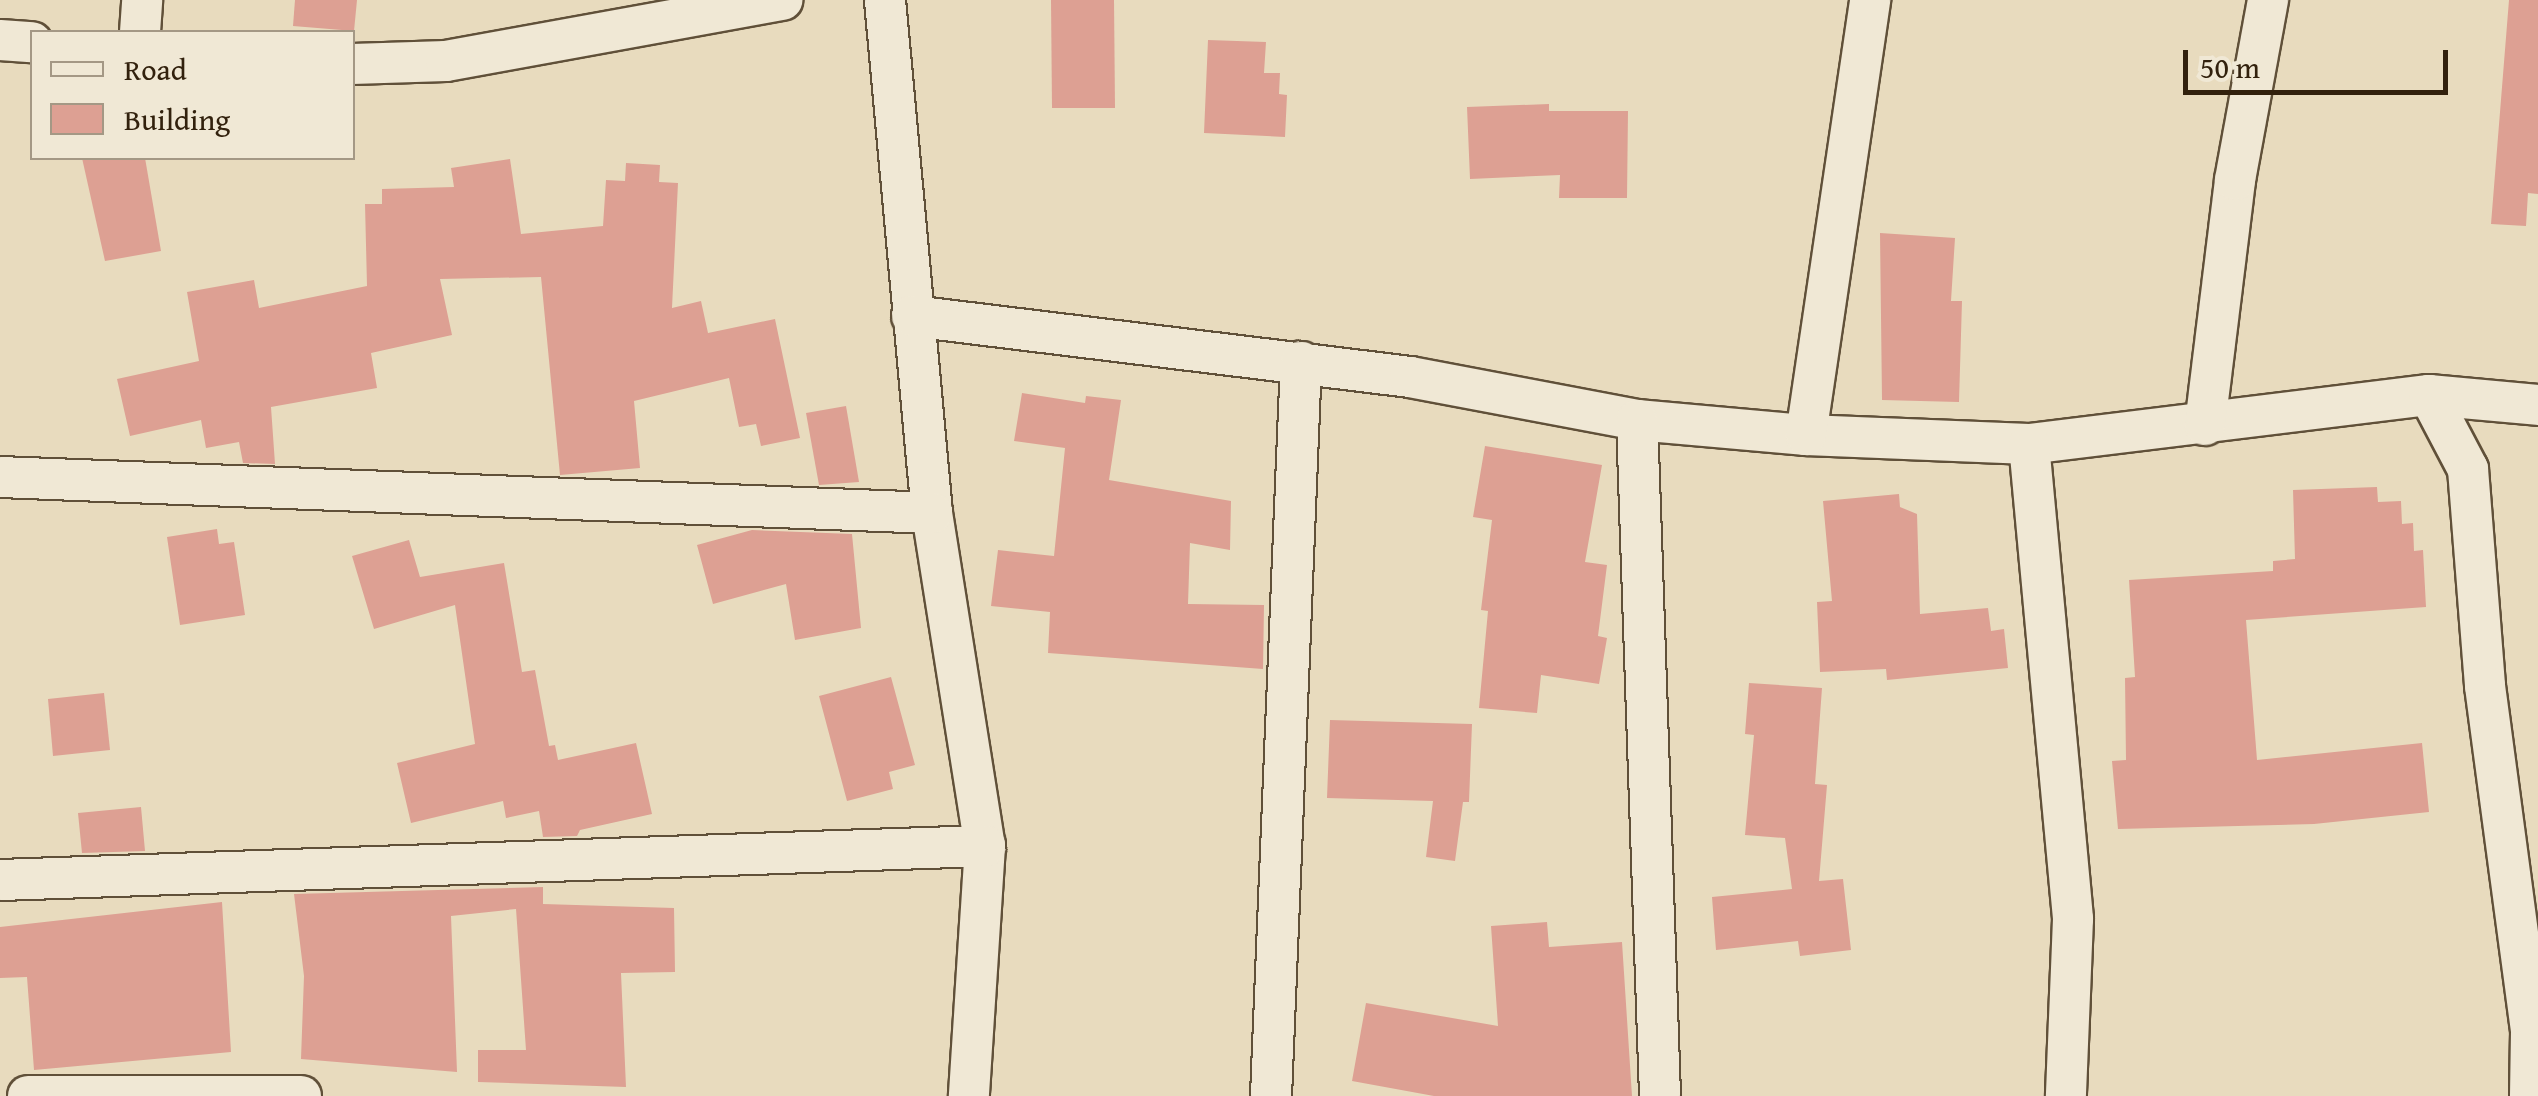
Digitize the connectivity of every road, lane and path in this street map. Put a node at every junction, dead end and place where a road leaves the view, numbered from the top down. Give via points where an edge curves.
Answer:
1 (142, 0) edge
2 (783, 0) edge
3 (885, 0) edge
4 (1870, 0) edge
5 (2268, 0) edge
6 (140, 30) edge
7 (0, 40) edge
8 (30, 42) edge
9 (355, 64) edge
10 (912, 316) junction
11 (1301, 362) junction
12 (2429, 395) junction
13 (2538, 404) edge
14 (1637, 420) junction
15 (2205, 425) junction
16 (1806, 435) junction
17 (2029, 444) junction
18 (0, 478) edge
19 (932, 514) junction
20 (986, 846) junction
21 (0, 880) edge
22 (28, 1096) edge
23 (300, 1096) edge
24 (969, 1096) edge
25 (1270, 1096) edge
26 (1660, 1096) edge
27 (2066, 1096) edge
28 (2530, 1096) edge

1 - 6 street
2 - 9 street via 446,61
3 - 10 street
4 - 16 street
5 - 15 street via 2235,180
7 - 8 street
10 - 11 street
10 - 19 street
11 - 14 street
11 - 25 street
12 - 13 street
12 - 15 street
12 - 28 street via 2468,469 2485,686 2527,996
14 - 16 street
14 - 26 street
15 - 17 street
16 - 17 street
17 - 27 street via 2073,919
18 - 19 street
19 - 20 street
20 - 21 street
20 - 24 street
22 - 23 street

